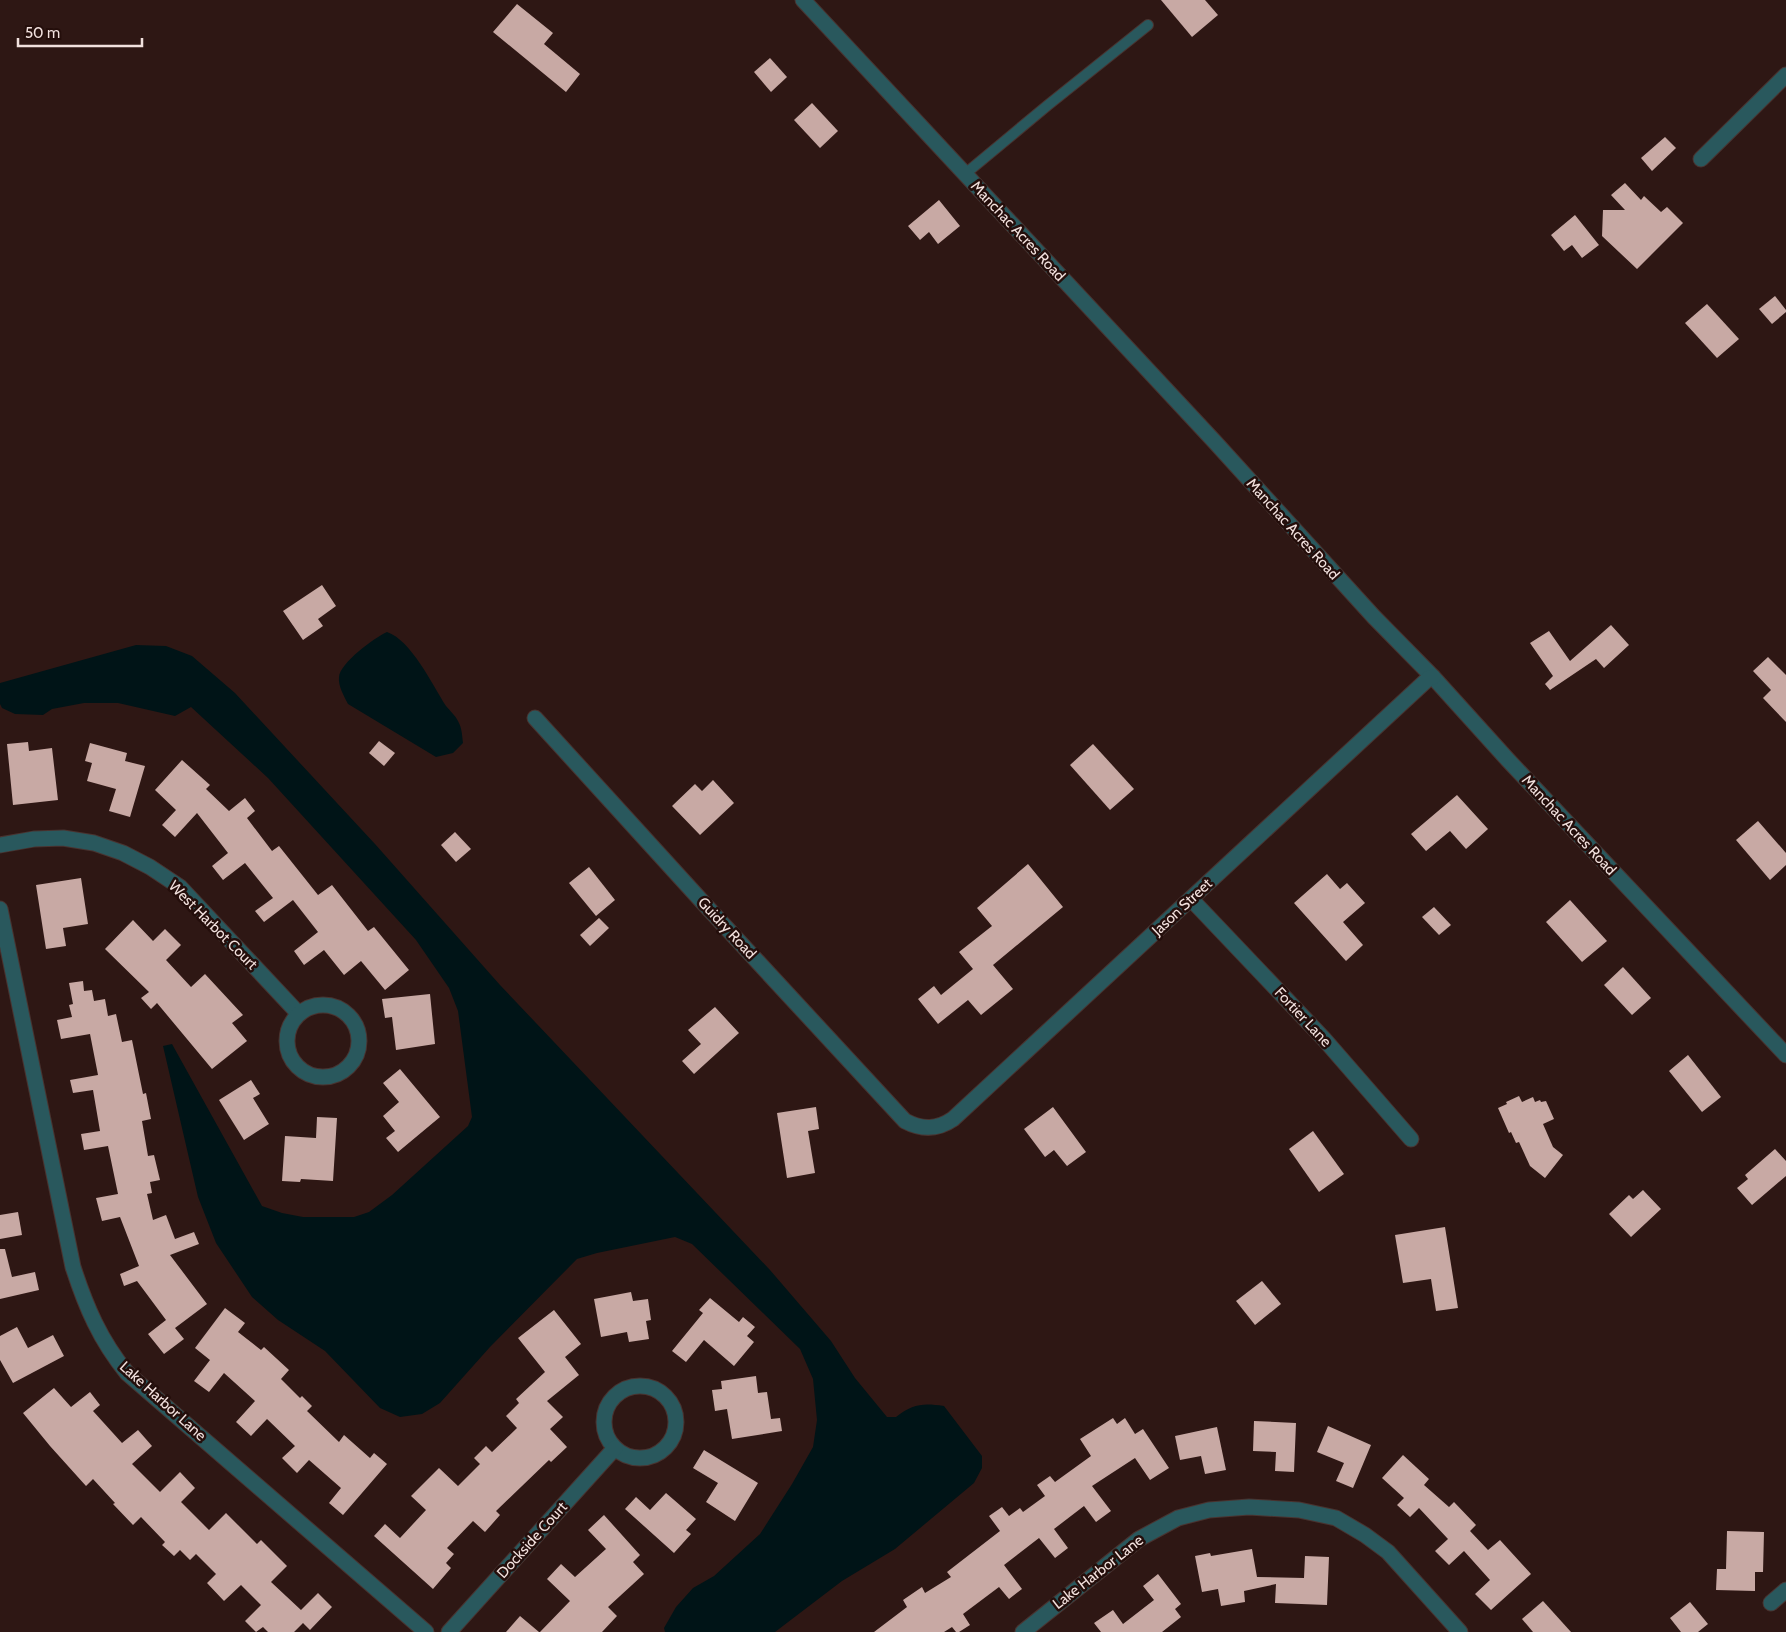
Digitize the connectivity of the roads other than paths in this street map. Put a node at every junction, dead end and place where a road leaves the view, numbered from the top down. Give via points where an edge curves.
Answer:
1 (803, 0) edge
2 (1148, 25) dead end
3 (1786, 75) edge
4 (1701, 159) dead end
5 (965, 174) junction
6 (1433, 677) junction
7 (535, 718) dead end
8 (0, 845) edge
9 (1191, 899) junction
10 (0, 909) edge
11 (298, 1013) junction
12 (1786, 1055) edge
13 (926, 1128) joint
14 (1411, 1139) dead end
15 (615, 1448) junction
16 (1786, 1590) edge
17 (1771, 1602) dead end
18 (426, 1632) edge
19 (449, 1632) edge
20 (1023, 1632) edge
21 (1460, 1632) edge

1 - 5 street, Manchac Acres Road
2 - 5 lane
3 - 4 street
5 - 6 street, Manchac Acres Road via 1374,618
6 - 9 street, Jason Street
6 - 12 street, Manchac Acres Road
7 - 13 street, Guidry Road via 905,1121
8 - 11 street, West Harbot Court via 63,838 94,843 150,866 180,887
9 - 13 street, Jason Street via 953,1119 936,1128
9 - 14 street, Fortier Lane via 1324,1039
10 - 18 street, Lake Harbor Lane via 73,1267 91,1316 111,1353 128,1373
11 - 11 street via 286,1034 286,1047 298,1068 309,1075 333,1076 353,1062 359,1045 357,1028 351,1018 332,1005 320,1004
15 - 15 street via 625,1455 642,1457 658,1453 673,1436 676,1419 671,1402 652,1387 627,1388 617,1394 604,1415 604,1427
15 - 19 street, Dockside Court
16 - 17 street
20 - 21 street, Lake Harbor Lane via 1139,1539 1178,1518 1209,1510 1249,1507 1299,1510 1336,1518 1366,1535 1388,1552

